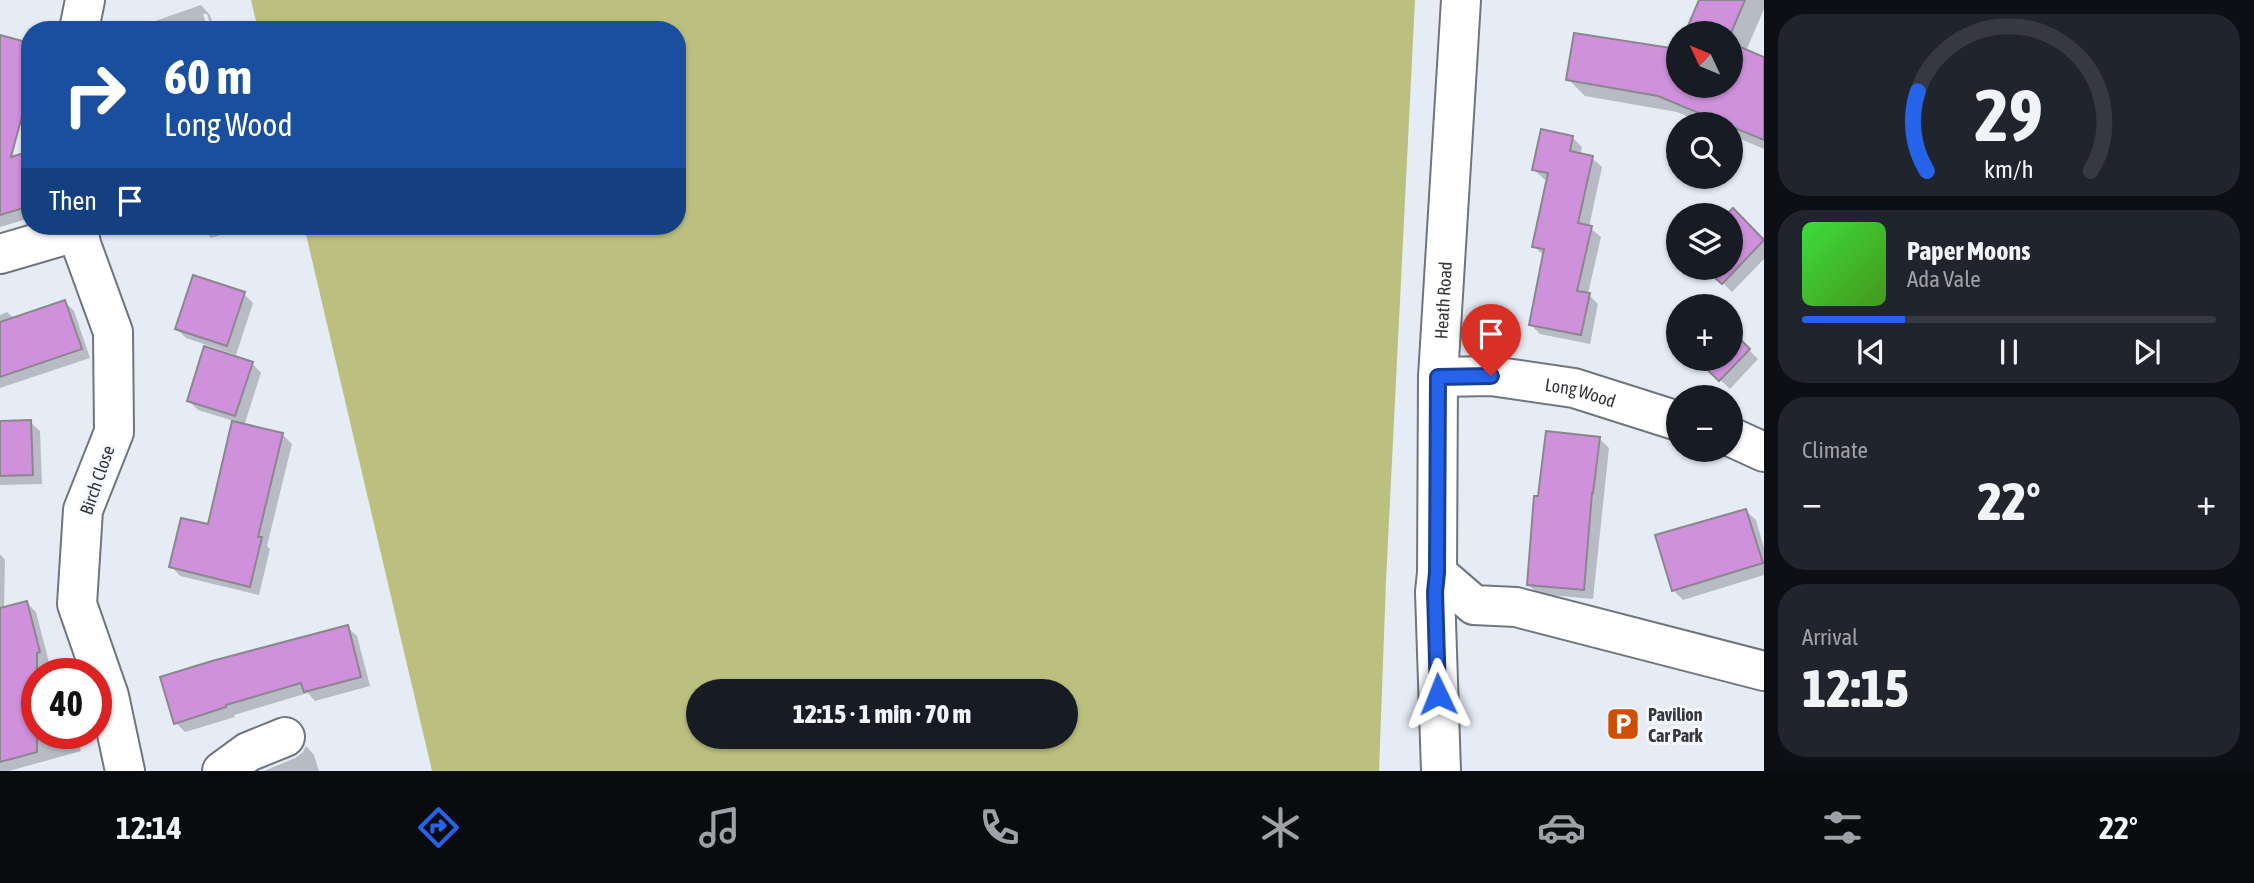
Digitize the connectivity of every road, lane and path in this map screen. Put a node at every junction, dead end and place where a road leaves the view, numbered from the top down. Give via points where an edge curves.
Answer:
1 (85, 0) edge
2 (1461, 0) edge
3 (81, 21) edge
4 (58, 235) edge
5 (80, 235) edge
6 (0, 254) edge
7 (1438, 377) junction
8 (1666, 417) edge
9 (1743, 442) edge
10 (1764, 452) edge
11 (1437, 573) junction
12 (1764, 670) edge
13 (285, 737) dead end
14 (125, 771) edge
15 (222, 771) edge
16 (1441, 771) edge

1 - 3 street
2 - 7 street, Heath Road
4 - 6 street, Birch Close
5 - 14 street, Birch Close via 113,332 114,432 83,510 78,604 110,696
7 - 8 street, Long Wood via 1491,376 1574,388
7 - 11 street, Heath Road
9 - 10 street
11 - 12 street via 1474,605 1516,607
11 - 16 street, Heath Road
13 - 15 street via 248,752

